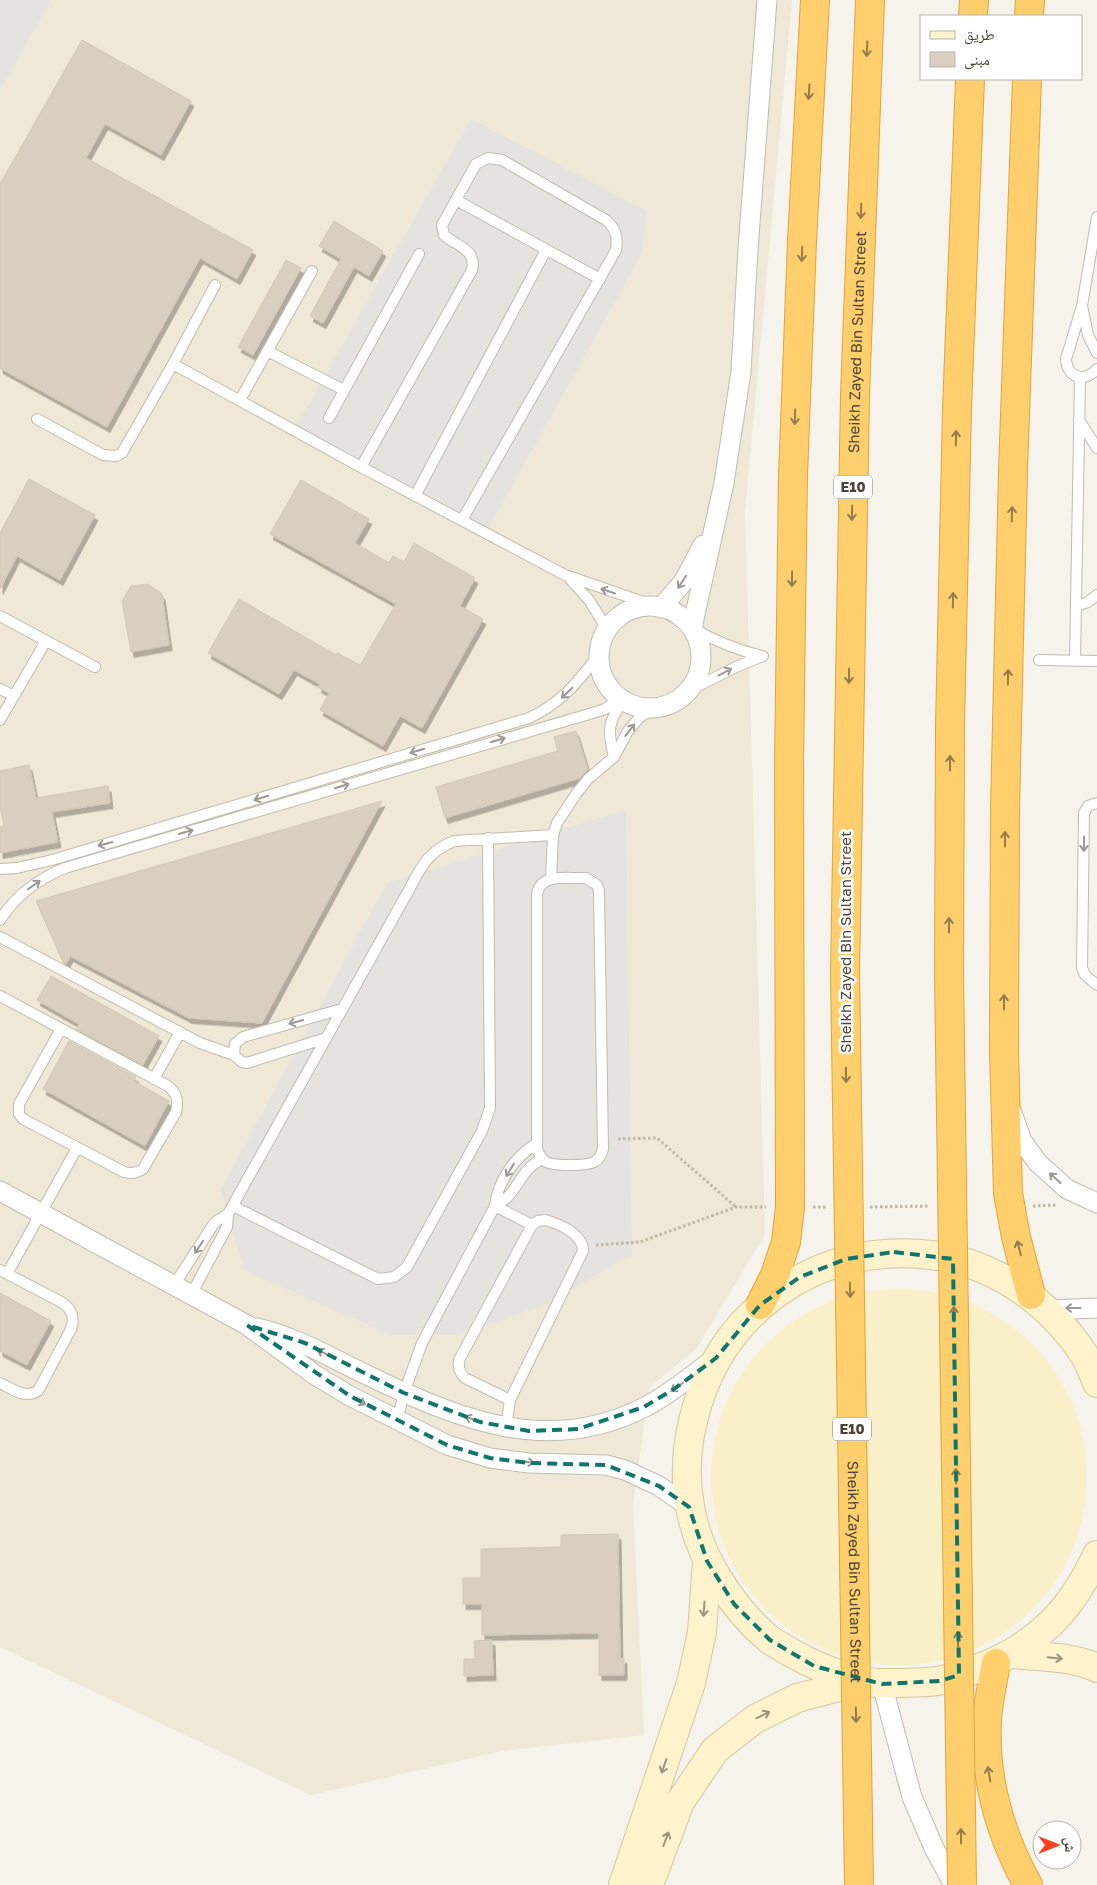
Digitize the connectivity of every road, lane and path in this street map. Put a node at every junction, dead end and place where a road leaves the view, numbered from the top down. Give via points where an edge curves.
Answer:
1 (767, 0) edge
2 (815, 0) edge
3 (870, 0) edge
4 (974, 0) edge
5 (1030, 0) edge
6 (973, 15) edge
7 (1029, 15) edge
8 (970, 80) edge
9 (1027, 80) edge
10 (456, 200) junction
11 (1097, 217) edge
12 (546, 250) junction
13 (419, 254) dead end
14 (312, 271) dead end
15 (600, 278) junction
16 (215, 285) dead end
17 (1082, 306) junction
18 (267, 351) junction
19 (1097, 353) edge
20 (173, 364) junction
21 (1097, 369) edge
22 (1080, 378) junction
23 (344, 390) junction
24 (240, 400) junction
25 (329, 418) dead end
26 (37, 419) dead end
27 (1079, 420) junction
28 (1097, 448) edge
29 (361, 467) junction
30 (415, 496) junction
31 (462, 520) junction
32 (714, 524) junction
33 (565, 576) junction
34 (1097, 595) edge
35 (1076, 606) junction
36 (656, 607) junction
37 (0, 616) edge
38 (692, 628) junction
39 (607, 629) junction
40 (46, 641) junction
41 (598, 656) junction
42 (1038, 660) dead end
43 (1075, 661) junction
44 (1097, 661) edge
45 (95, 667) dead end
46 (0, 689) edge
47 (688, 691) junction
48 (14, 696) junction
49 (622, 700) junction
50 (653, 708) junction
51 (0, 720) edge
52 (614, 757) junction
53 (1097, 803) edge
54 (552, 835) junction
55 (488, 838) junction
56 (0, 869) edge
57 (550, 879) junction
58 (0, 920) edge
59 (0, 936) edge
60 (1097, 985) edge
61 (0, 996) edge
62 (342, 1009) junction
63 (60, 1029) junction
64 (180, 1032) junction
65 (326, 1038) junction
66 (1004, 1050) junction
67 (234, 1055) junction
68 (154, 1079) junction
69 (603, 1139) junction
70 (537, 1143) junction
71 (77, 1148) junction
72 (542, 1159) junction
73 (0, 1191) edge
74 (1097, 1203) edge
75 (496, 1206) junction
76 (934, 1206) dead end
77 (1010, 1206) junction
78 (1058, 1206) dead end
79 (790, 1207) junction
80 (828, 1207) dead end
81 (867, 1207) dead end
82 (736, 1208) junction
83 (230, 1210) junction
84 (41, 1213) junction
85 (532, 1225) junction
86 (583, 1246) junction
87 (4, 1272) edge
88 (174, 1286) junction
89 (191, 1295) junction
90 (1040, 1303) junction
91 (760, 1305) junction
92 (1097, 1308) edge
93 (246, 1325) junction
94 (716, 1358) junction
95 (0, 1383) edge
96 (1097, 1383) edge
97 (404, 1393) junction
98 (510, 1400) junction
99 (397, 1422) junction
100 (506, 1428) junction
101 (690, 1507) junction
102 (1097, 1555) edge
103 (707, 1561) junction
104 (1004, 1658) junction
105 (1097, 1668) edge
106 (872, 1682) junction
107 (623, 1885) edge
108 (649, 1885) edge
109 (859, 1885) edge
110 (954, 1885) edge
111 (962, 1885) edge
112 (1028, 1885) edge

1 - 32 street via 741,372 724,484
2 -> 79 highway via 793,476 789,763
3 -> 109 highway, Sheikh Zayed Bin Sultan Street / E10, bridge via 855,395 845,973
4 - 6 highway
5 - 7 highway
111 -> 8 highway, bridge via 949,974 950,717 957,408
66 -> 9 highway via 1005,808 1012,501
10 - 12 lane
10 - 15 lane via 476,164 488,158 502,160 612,225 618,242
10 - 29 lane via 442,225 442,232 468,251 473,260 472,270
11 - 17 lane
12 - 15 lane
12 - 30 lane
13 - 23 lane
14 - 18 lane
15 - 31 lane
16 - 20 lane
17 - 19 lane via 1088,335
17 - 22 lane via 1066,359 1069,372
18 - 23 lane
18 - 24 lane
20 - 24 lane
20 - 26 lane via 126,448 116,456 103,455
21 - 22 lane via 1092,375
22 - 27 lane
23 - 25 lane
24 - 29 lane
27 - 28 lane
27 - 35 lane
29 - 30 lane
30 - 31 lane
31 - 33 lane
32 -> 36 street via 684,581
32 - 38 street
36 -> 33 lane
33 - 39 lane via 589,600
34 - 35 lane
35 - 43 lane
36 - 38 street via 667,608 681,616
36 - 39 street via 626,611
37 - 40 lane
38 - 47 street via 701,654 698,674
47 -> 38 lane via 763,656 713,640
39 - 41 street
40 - 45 lane
40 - 48 lane
41 - 49 street via 604,680
41 -> 56 lane via 565,696 529,718 52,860
42 - 43 lane
43 - 44 lane
46 - 48 lane
47 - 50 street via 666,706
48 - 51 lane
49 - 50 street via 637,707
49 - 52 lane via 610,723
58 -> 49 lane via 21,894 66,868 596,712
52 -> 50 lane via 628,730
52 - 54 lane via 576,794 556,823
53 -> 60 lane via 1088,806 1084,813 1082,968
54 - 55 lane
54 - 57 lane
55 - 62 lane via 454,841 431,854
55 - 83 lane via 490,1108 482,1131 407,1267 394,1277 378,1279
57 - 69 lane via 586,878 599,890
57 - 70 lane via 543,881 537,894
59 - 64 lane
61 - 63 lane
62 - 65 lane
62 -> 67 lane via 243,1038 235,1044
63 - 68 lane
63 - 71 lane via 18,1109 23,1118
64 - 67 lane via 211,1048
64 - 68 lane
65 - 67 lane via 247,1063
65 - 83 lane
74 -> 66 street via 1067,1189 1038,1162 1022,1141 1010,1107
66 - 77 highway
68 - 71 lane via 174,1091 178,1105 143,1169 131,1174 124,1172
69 - 72 lane via 601,1156 596,1162 552,1164
69 - 82 path via 657,1138
70 - 72 lane
70 -> 75 lane via 522,1153 511,1168 500,1187
71 - 84 lane
72 - 75 lane via 529,1168 509,1198
73 - 84 street
75 - 85 lane
75 - 97 lane via 422,1343
76 - 81 path
77 - 78 path
90 -> 77 highway via 1016,1237
79 - 80 path
79 - 82 path
79 - 91 highway via 786,1242 775,1276
82 - 86 path via 640,1242
83 -> 88 lane via 213,1225
83 - 89 lane via 227,1227
84 - 87 lane
84 - 88 street
85 - 86 lane via 538,1221 552,1222 578,1237
85 - 98 lane via 459,1360 460,1374 465,1378
86 - 98 lane via 582,1257
87 - 95 lane via 63,1303 74,1322 38,1391 25,1395
88 - 89 street
89 - 93 street
90 - 91 main road via 989,1271 942,1256 894,1252 846,1259 800,1277
92 -> 90 street
90 - 96 main road via 1086,1357
91 - 94 main road via 734,1332
97 -> 93 street via 305,1344
93 -> 99 street via 315,1375
94 -> 100 street via 652,1403 612,1420 578,1429 554,1431
94 - 101 main road via 695,1408 686,1455
97 - 99 lane
100 -> 97 street via 480,1422
98 - 100 lane
99 -> 101 street via 447,1446 490,1458 625,1470 659,1486
101 - 103 main road
102 - 104 main road via 1084,1584 1052,1623
103 - 106 main road via 734,1604 770,1640 814,1666
103 -> 107 main road via 702,1632 691,1683
104 -> 105 main road via 1061,1659
104 - 106 main road via 940,1681
112 -> 104 highway via 995,1809 988,1765 987,1719
108 -> 106 main road via 680,1802 715,1750 755,1719 797,1698
106 - 110 street via 912,1797

